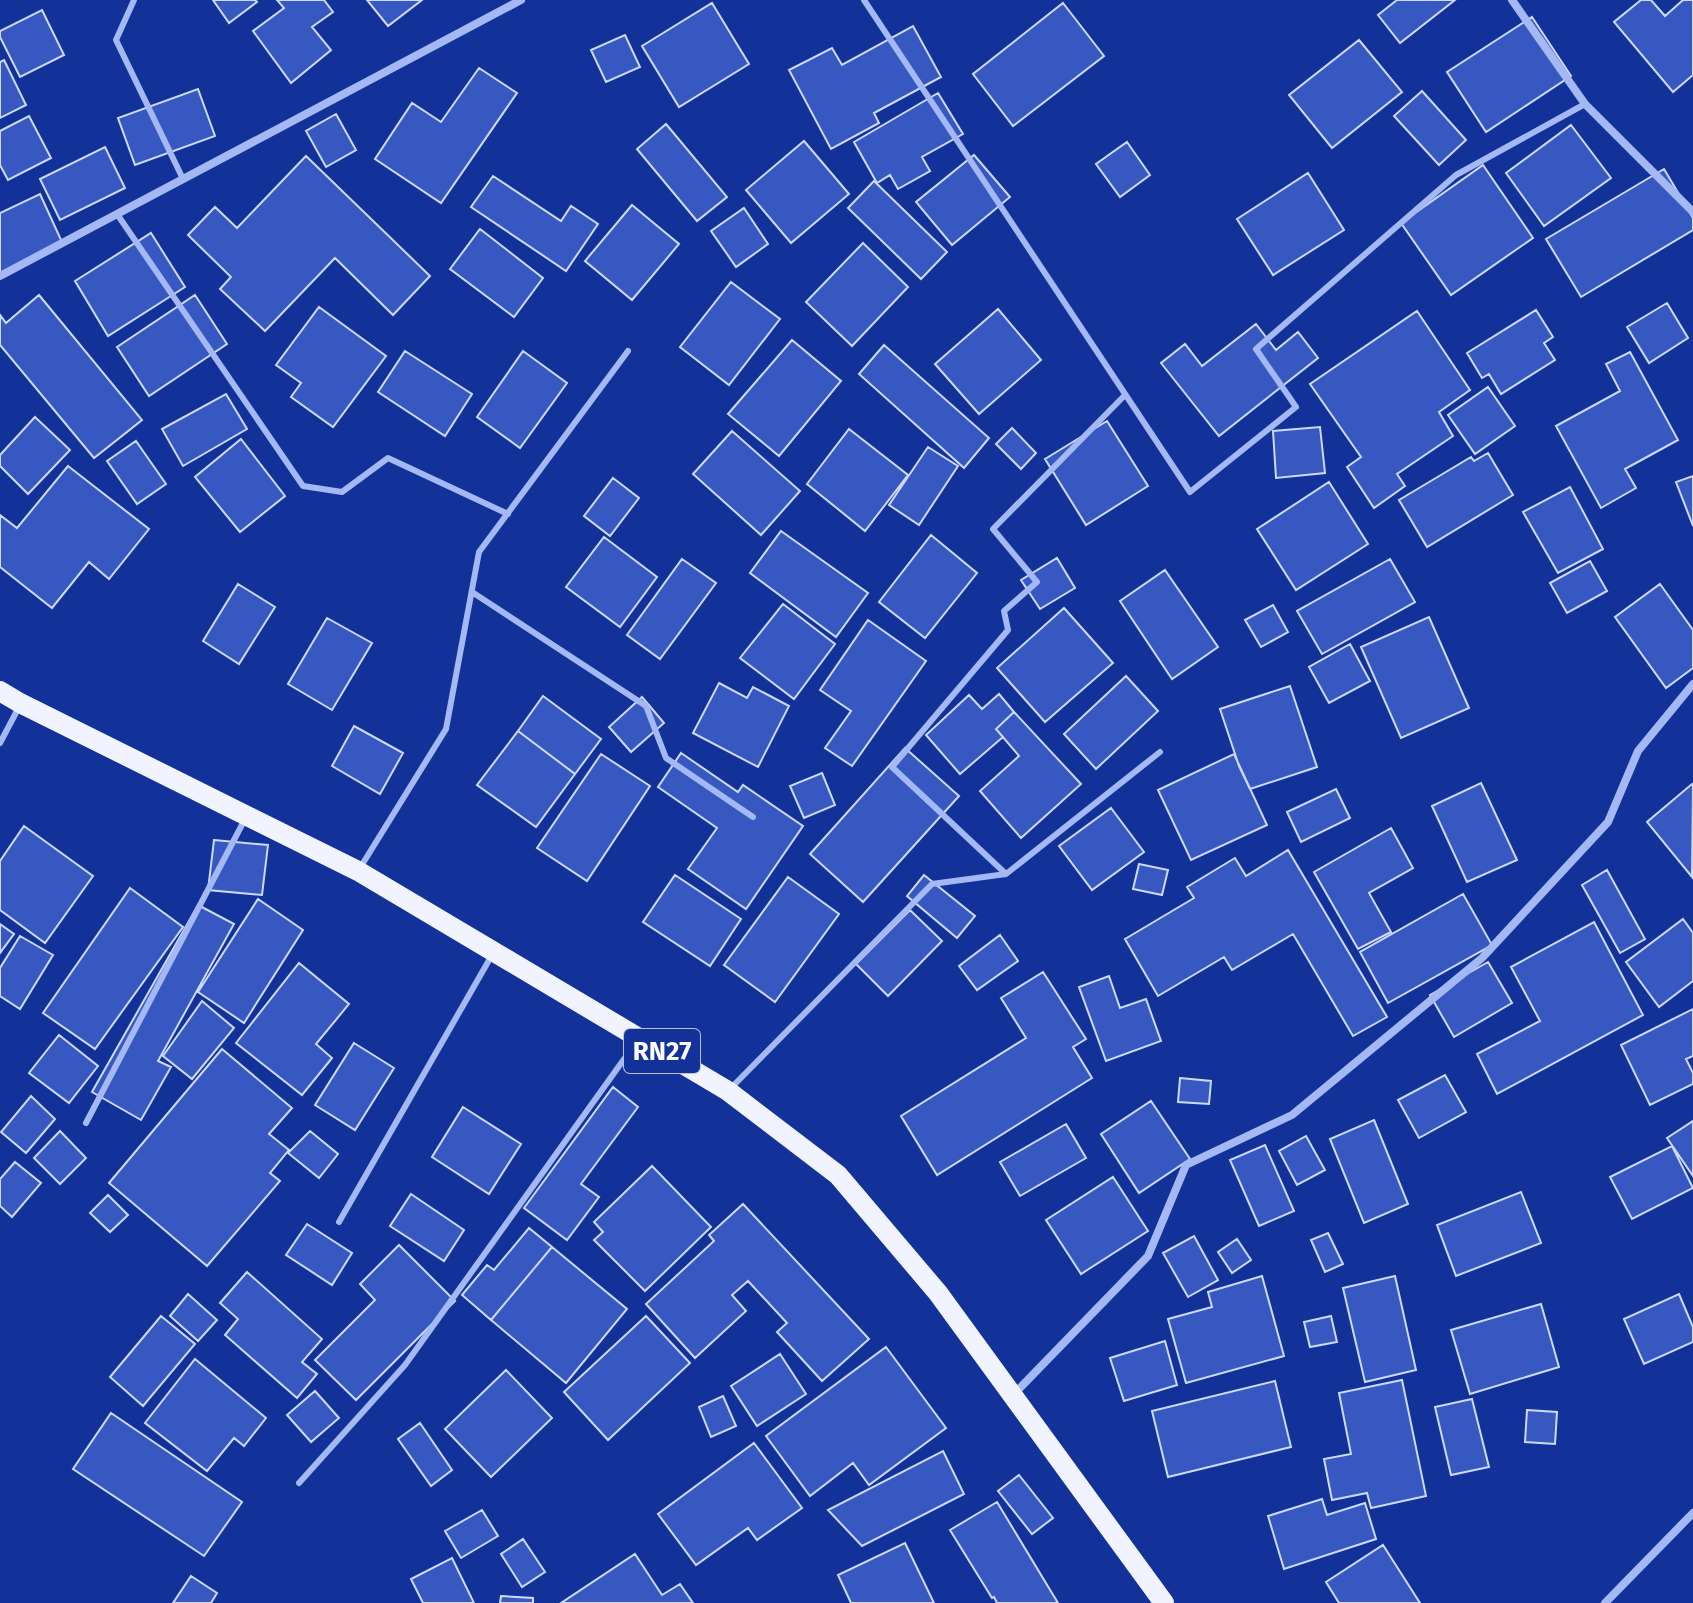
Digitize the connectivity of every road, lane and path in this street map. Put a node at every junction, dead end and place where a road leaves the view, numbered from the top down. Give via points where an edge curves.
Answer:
1 (134, 0) edge
2 (521, 0) edge
3 (864, 0) edge
4 (1512, 0) edge
5 (1585, 104) junction
6 (183, 179) junction
7 (1693, 212) edge
8 (117, 214) junction
9 (0, 276) edge
10 (628, 351) dead end
11 (1125, 395) junction
12 (508, 514) junction
13 (472, 592) junction
14 (1693, 684) edge
15 (0, 691) edge
16 (20, 703) junction
17 (0, 743) edge
18 (1160, 752) dead end
19 (247, 816) junction
20 (753, 817) dead end
21 (358, 871) junction
22 (1006, 874) junction
23 (493, 952) junction
24 (639, 1038) junction
25 (728, 1091) junction
26 (86, 1123) dead end
27 (339, 1222) dead end
28 (1013, 1396) junction
29 (299, 1483) dead end
30 (1693, 1513) edge
31 (1160, 1602) edge
32 (1605, 1603) edge

1 - 6 lane via 116,40
2 - 6 street
3 - 11 lane
4 - 5 street
5 - 7 street
5 - 11 lane via 1456,175 1256,349 1296,407 1190,492
6 - 8 street
8 - 9 street
8 - 12 lane via 303,486 342,492 388,458
10 - 12 lane
11 - 22 lane via 993,529 1037,582 1004,611 1008,630 892,767
12 - 13 lane via 479,552
13 - 20 lane via 646,706 666,758
13 - 21 lane via 446,729
14 - 28 street via 1638,751 1608,822 1482,958 1292,1115 1186,1165 1148,1256
15 - 16 main road, RN27
16 - 17 lane
16 - 19 main road, RN27
18 - 22 lane
19 - 21 main road, RN27
19 - 26 lane
21 - 23 main road, RN27
22 - 25 lane via 932,884
23 - 24 main road, RN27
23 - 27 lane
24 - 25 main road, RN27
24 - 29 lane via 405,1365
25 - 28 main road, RN27 via 838,1175 938,1293
28 - 31 main road, RN27
30 - 32 street

